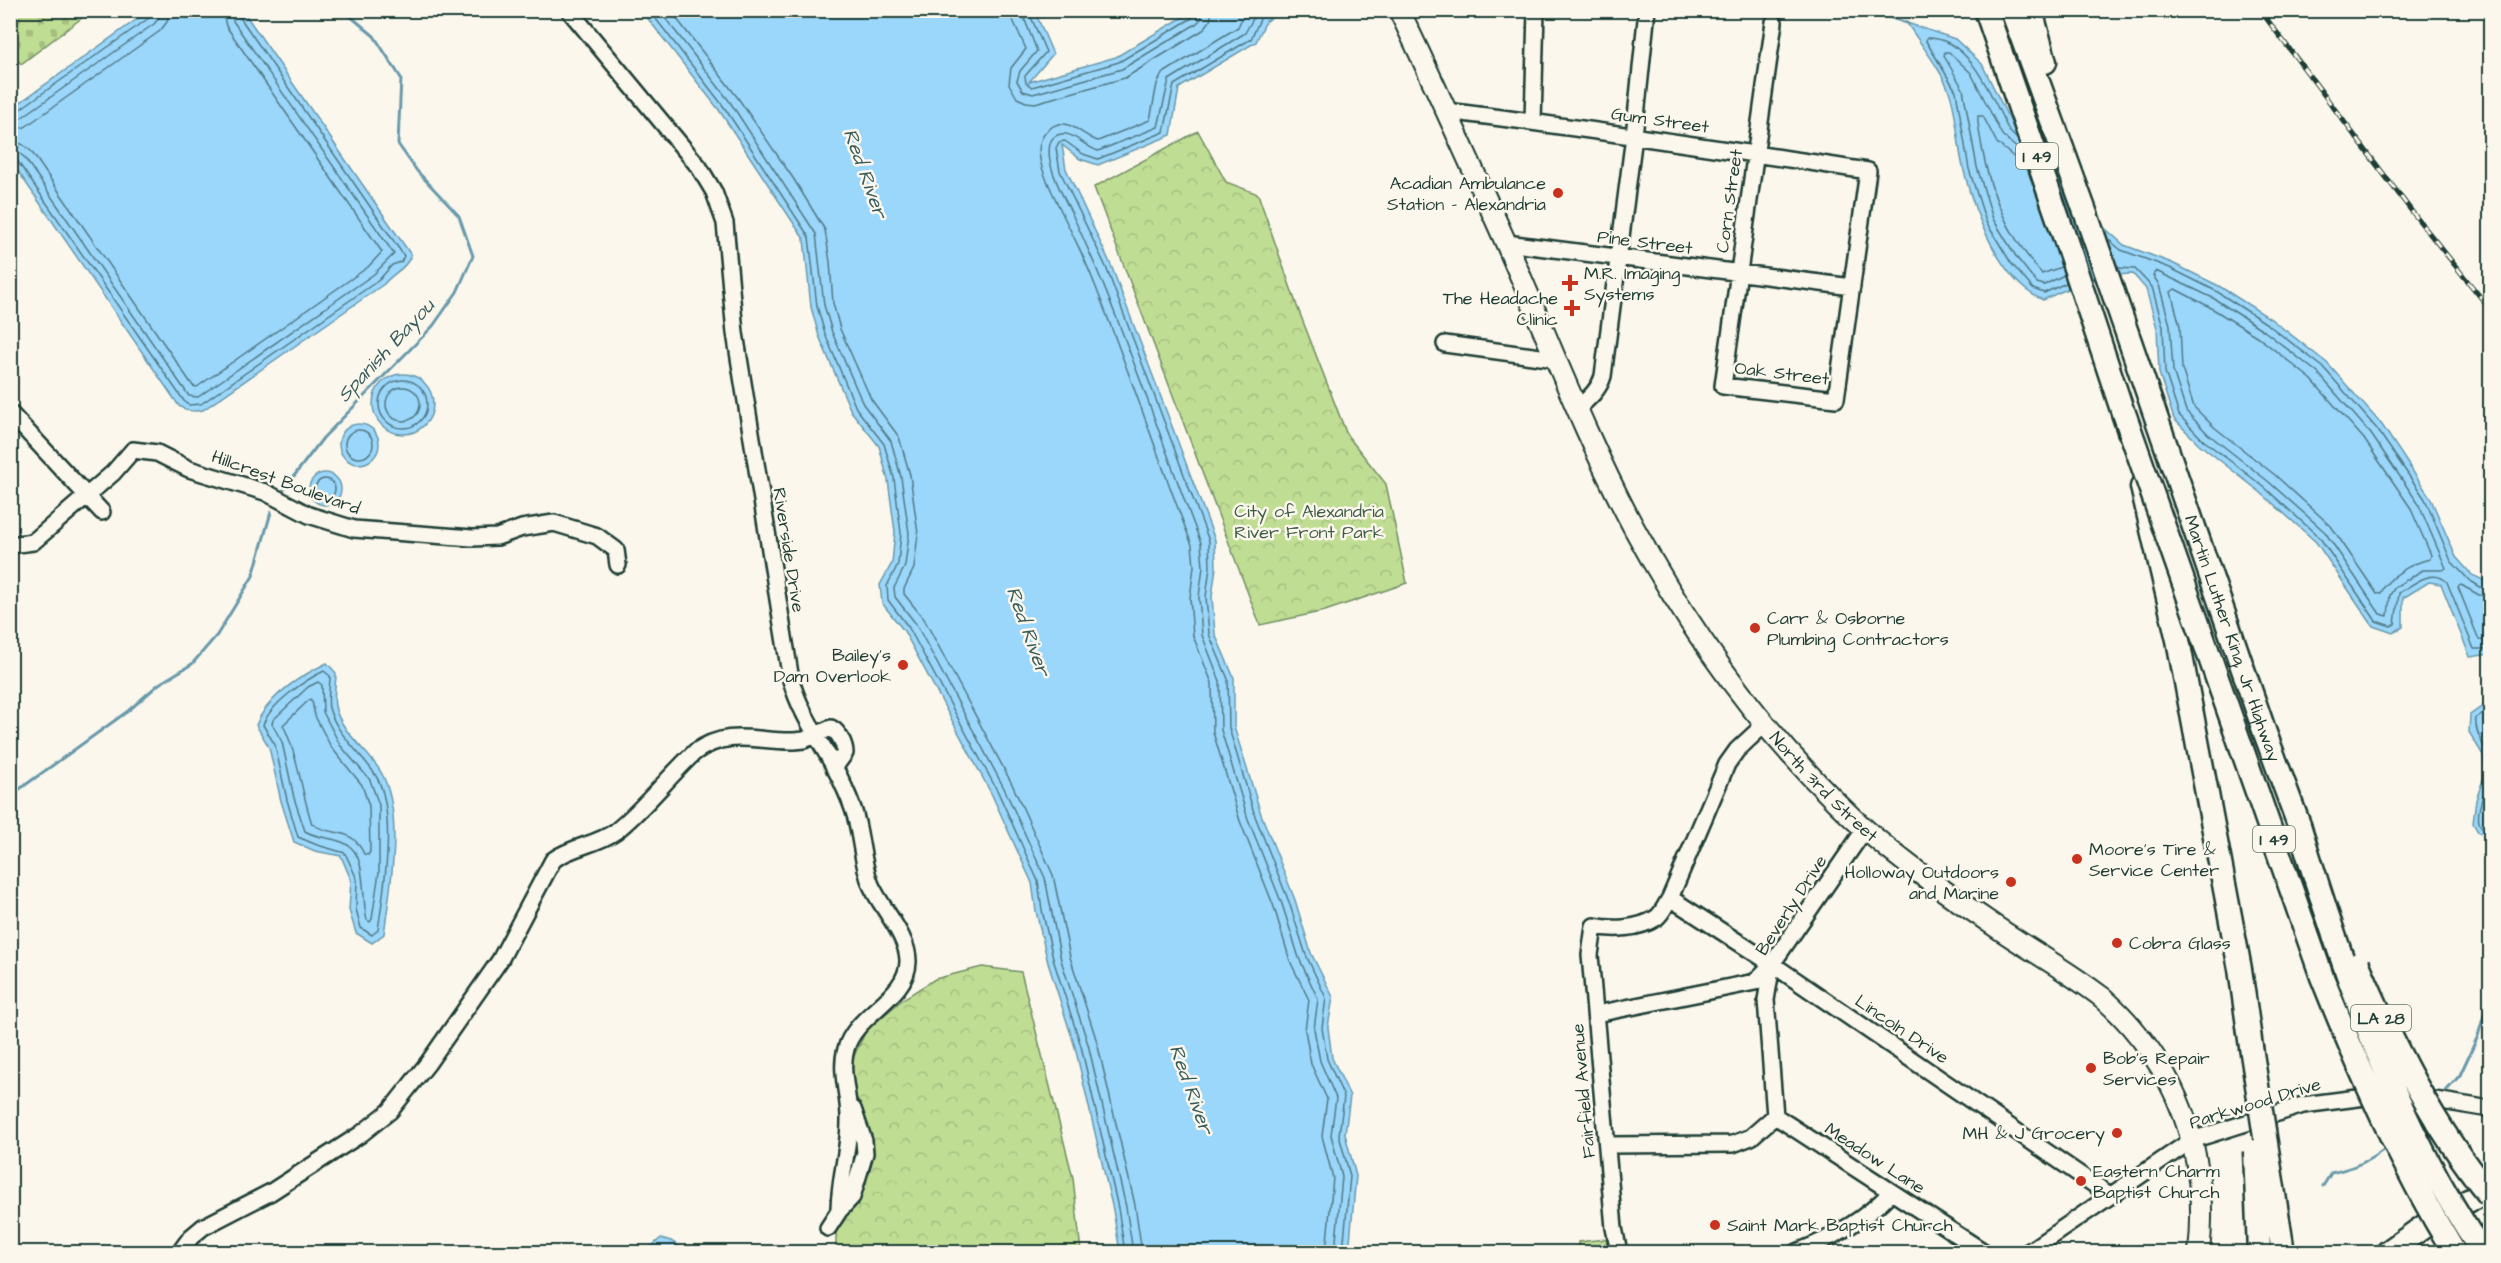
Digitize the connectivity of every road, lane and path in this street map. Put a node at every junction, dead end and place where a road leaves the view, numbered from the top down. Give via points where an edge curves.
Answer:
1 (569, 10) edge
2 (1536, 10) edge
3 (1647, 10) edge
4 (1986, 10) edge
5 (2012, 10) edge
6 (2031, 10) edge
7 (1399, 11) edge
8 (1774, 22) dead end
9 (1446, 111) junction
10 (1533, 122) junction
11 (1634, 136) junction
12 (1756, 154) junction
13 (2087, 217) junction
14 (1506, 243) junction
15 (1618, 258) junction
16 (1738, 273) junction
17 (1852, 287) junction
18 (1445, 344) dead end
19 (1556, 359) junction
20 (1723, 386) joint
21 (1578, 408) junction
22 (2124, 412) junction
23 (10, 413) edge
24 (86, 496) junction
25 (102, 512) dead end
26 (10, 545) edge
27 (618, 565) dead end
28 (1765, 724) junction
29 (815, 736) junction
30 (2299, 825) junction
31 (1865, 829) junction
32 (1670, 898) junction
33 (1772, 964) junction
34 (1596, 1014) junction
35 (2252, 1047) junction
36 (2490, 1109) edge
37 (1775, 1116) junction
38 (2192, 1140) junction
39 (1608, 1145) junction
40 (2490, 1190) edge
41 (1891, 1192) junction
42 (2111, 1196) junction
43 (2490, 1196) edge
44 (828, 1228) dead end
45 (180, 1252) edge
46 (1619, 1252) edge
47 (1797, 1252) edge
48 (1984, 1252) edge
49 (2028, 1252) edge
50 (2199, 1252) edge
51 (2259, 1252) edge
52 (2283, 1252) edge
53 (2388, 1252) edge
54 (2454, 1252) edge
55 (2482, 1252) edge

1 - 29 street, Riverside Drive via 699,167 714,192 725,223 735,333 786,658 796,697
2 - 10 street
3 - 11 street
4 - 22 highway, Martin Luther King, Jr Highway / I 49
5 - 13 highway, Martin Luther King, Jr Highway / I 49
6 - 13 highway
7 - 9 main road, North 3rd Street
8 - 12 street, Corn Street
9 - 10 street, Gum Street
9 - 14 main road, North 3rd Street
10 - 11 street, Gum Street
11 - 12 street, Gum Street
11 - 15 street
12 - 16 street, Corn Street
12 - 17 street, Gum Street via 1868,171
13 - 30 highway, Martin Luther King, Jr Highway / I 49
14 - 15 street, Pine Street
14 - 19 main road, North 3rd Street
15 - 16 street, Pine Street
15 - 21 street via 1601,384
16 - 17 street, Pine Street
16 - 20 street, Corn Street
17 - 20 street, Oak Street via 1836,399
18 - 19 street
19 - 21 main road, North 3rd Street
21 - 28 main road, North 3rd Street via 1633,526 1674,598
22 - 35 highway, bridge via 2178,640
22 - 54 highway, Martin Luther King, Jr Highway / I 49, bridge via 2322,977 2393,1141
23 - 24 street
24 - 25 street
24 - 26 street via 33,542
24 - 27 street, Hillcrest Boulevard via 133,450 158,453 189,469 265,492 309,515 354,529 472,538 497,537 554,523 597,536 616,550
28 - 31 main road, North 3rd Street via 1803,769
28 - 32 street via 1726,764
29 - 44 street, Riverside Drive via 854,811 870,882 902,940 908,959 899,986 867,1016 845,1049 848,1139 839,1211
29 - 45 street via 780,741 728,737 708,743 616,831 553,860 500,960 429,1063 390,1111 271,1191 203,1227
30 - 43 highway, LA 28, bridge via 2389,1036 2458,1154
30 - 55 highway, Martin Luther King, Jr Highway / I 49, bridge via 2343,965 2379,1058 2421,1148
31 - 33 street, Beverly Drive
31 - 38 main road, North 3rd Street via 1989,923 2089,987 2121,1014 2160,1063 2177,1096
32 - 33 street, Lincoln Drive
32 - 34 street, Fairfield Avenue via 1657,918 1641,924 1620,928 1594,926 1590,955
33 - 34 street via 1755,982
33 - 37 street, Beverly Drive via 1766,1000
33 - 42 street, Lincoln Drive
34 - 39 street, Fairfield Avenue
35 - 51 highway, bridge
35 - 52 highway, bridge
36 - 38 street, Parkwood Drive via 2410,1096 2354,1097 2303,1105
37 - 39 street via 1752,1137 1733,1144
37 - 41 street, Meadow Lane
38 - 42 street, Parkwood Drive
38 - 50 main road, North 3rd Street via 2200,1205
39 - 46 street, Fairfield Avenue
40 - 53 highway via 2440,1215
41 - 47 street via 1873,1212 1847,1229
41 - 48 street, Meadow Lane
42 - 49 street, Parkwood Drive

